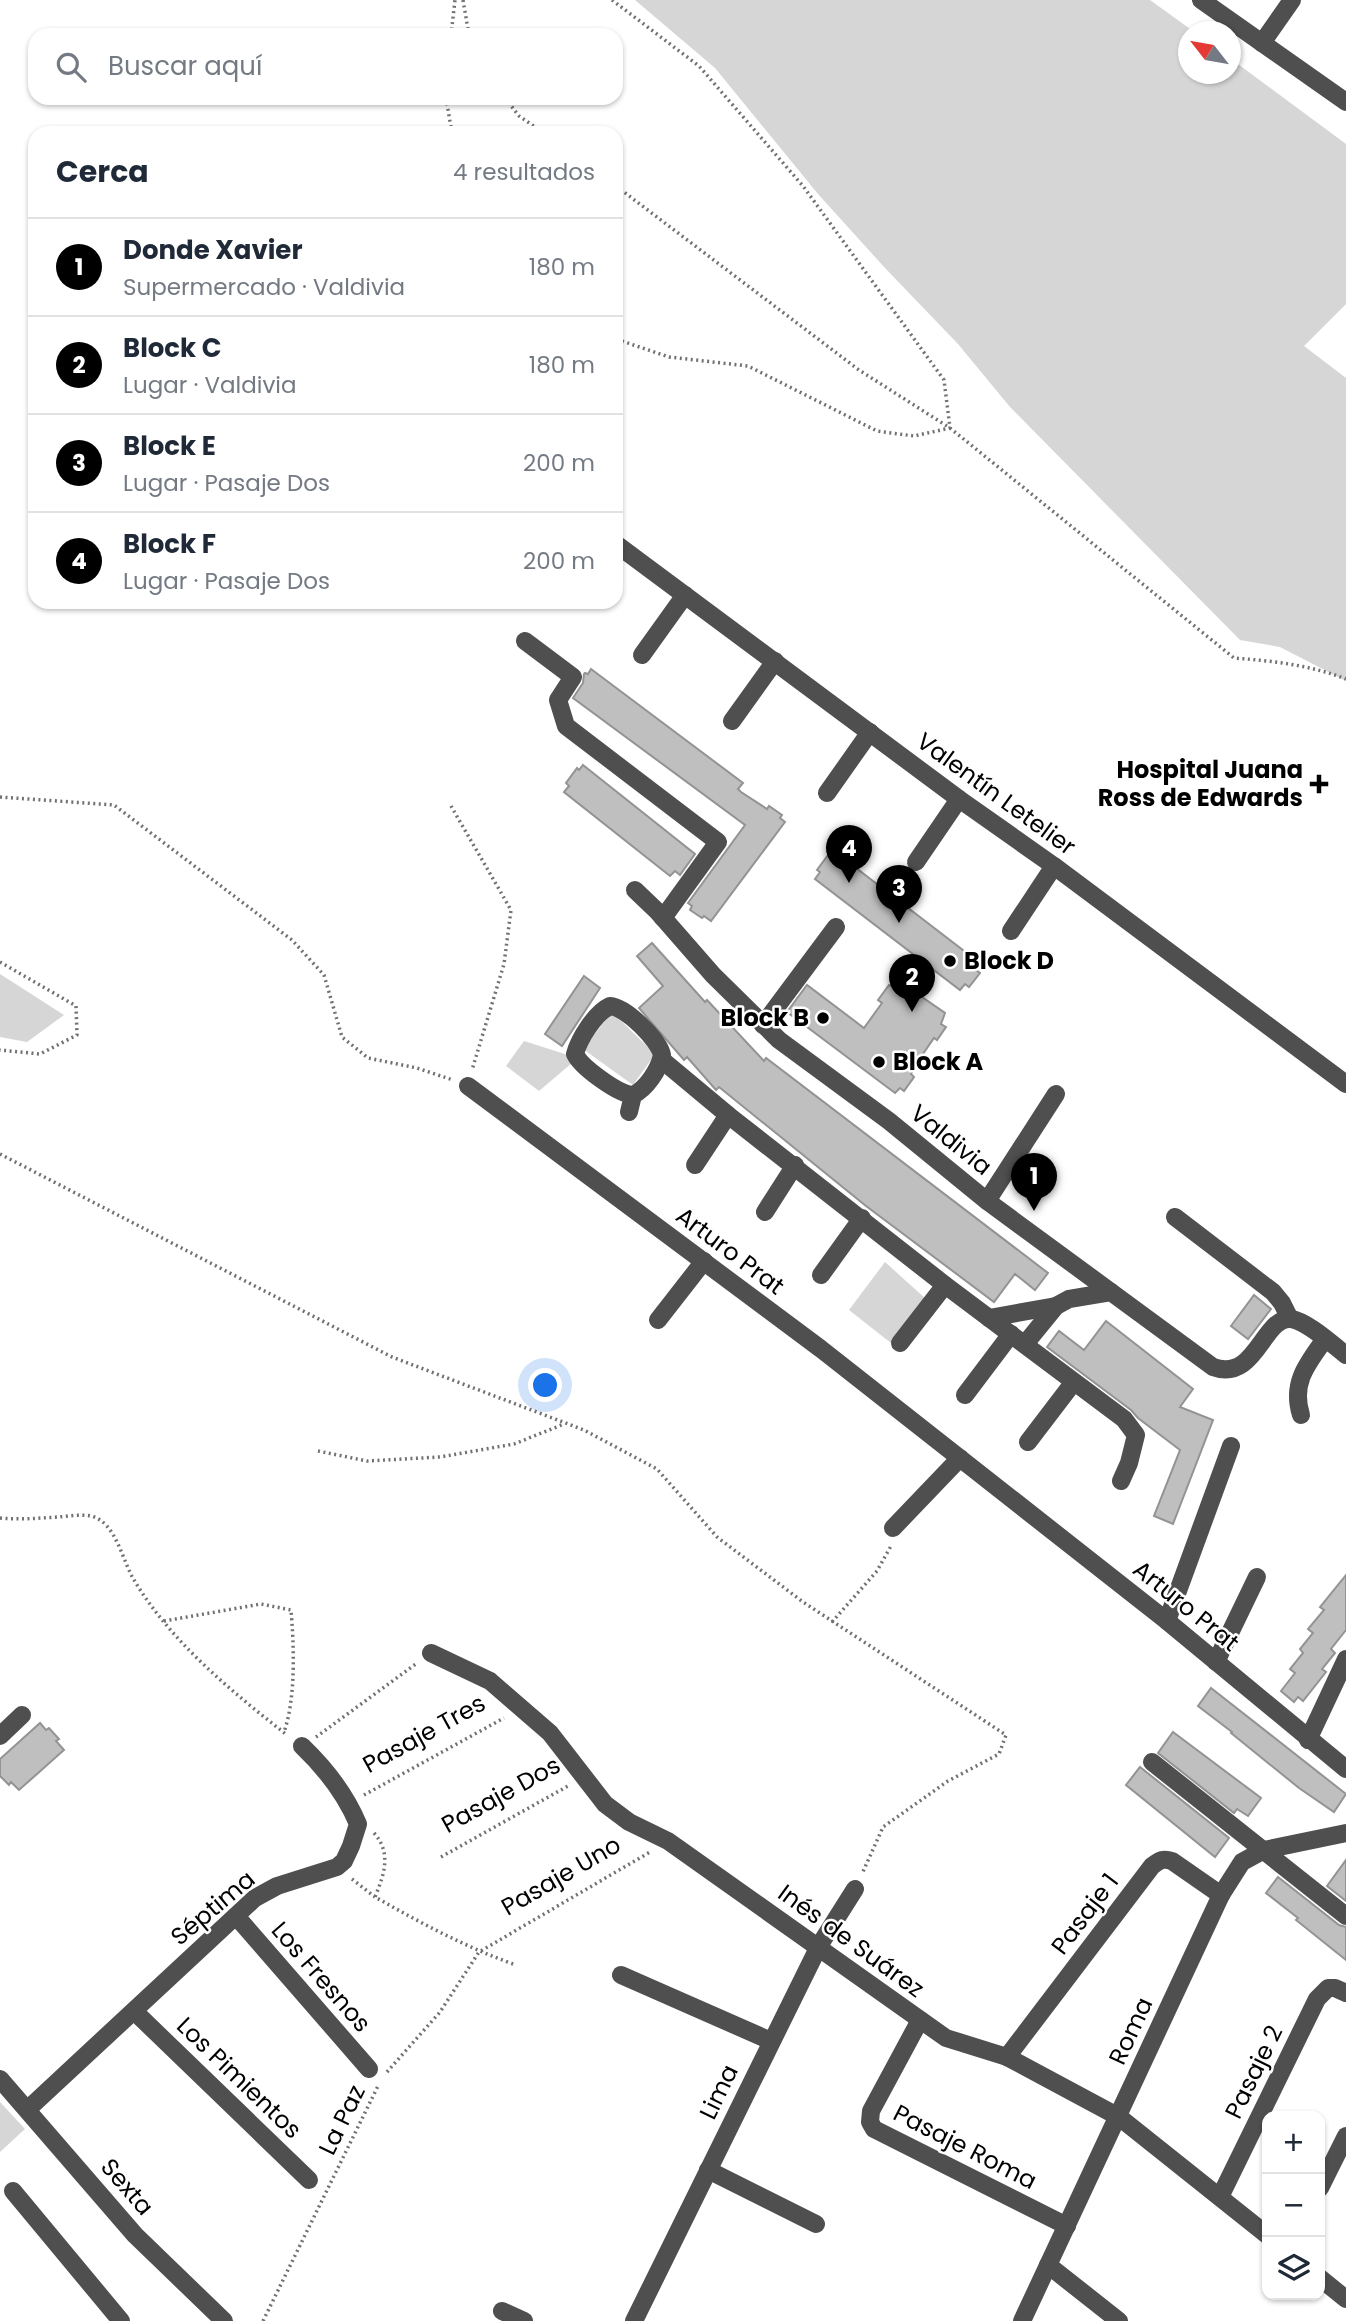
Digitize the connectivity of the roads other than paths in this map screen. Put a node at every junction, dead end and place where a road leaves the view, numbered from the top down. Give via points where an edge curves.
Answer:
1 (1200, 0) edge
2 (1292, 0) edge
3 (1262, 43) junction
4 (1346, 103) edge
5 (623, 549) edge
6 (685, 595) junction
7 (525, 641) dead end
8 (642, 654) dead end
9 (775, 661) junction
10 (732, 721) dead end
11 (870, 732) junction
12 (827, 793) dead end
13 (959, 799) junction
14 (916, 862) dead end
15 (1054, 866) junction
16 (635, 890) dead end
17 (663, 918) junction
18 (836, 927) dead end
19 (1011, 931) dead end
20 (763, 1025) junction
21 (662, 1060) junction
22 (1346, 1084) edge
23 (468, 1086) road end
24 (1056, 1094) dead end
25 (728, 1115) junction
26 (695, 1165) dead end
27 (795, 1165) junction
28 (987, 1200) junction
29 (765, 1213) dead end
30 (1175, 1217) dead end
31 (862, 1218) junction
32 (704, 1261) junction
33 (821, 1275) dead end
34 (945, 1285) junction
35 (1111, 1292) junction
36 (1056, 1306) junction
37 (989, 1318) junction
38 (1290, 1319) junction
39 (658, 1321) dead end
40 (1018, 1339) junction
41 (1325, 1339) junction
42 (900, 1343) dead end
43 (1346, 1355) edge
44 (1073, 1383) junction
45 (965, 1395) dead end
46 (1301, 1415) dead end
47 (1028, 1442) dead end
48 (1231, 1446) dead end
49 (960, 1458) junction
50 (1121, 1481) dead end
51 (893, 1528) road end
52 (1257, 1577) dead end
53 (1167, 1621) junction
54 (431, 1653) road end
55 (1346, 1659) edge
56 (1216, 1662) junction
57 (22, 1715) dead end
58 (0, 1736) edge
59 (1308, 1740) junction
60 (302, 1746) road end
61 (1152, 1762) dead end
62 (1346, 1769) edge
63 (1346, 1833) edge
64 (1264, 1850) junction
65 (855, 1889) road end
66 (1221, 1895) junction
67 (236, 1916) junction
68 (1346, 1916) edge
69 (819, 1946) junction
70 (621, 1975) dead end
71 (1346, 1993) edge
72 (135, 2012) junction
73 (920, 2020) junction
74 (771, 2041) junction
75 (1007, 2057) junction
76 (369, 2069) dead end
77 (0, 2079) edge
78 (28, 2109) junction
79 (1119, 2117) junction
80 (1346, 2136) edge
81 (708, 2170) junction
82 (1325, 2178) edge
83 (309, 2180) dead end
84 (13, 2191) dead end
85 (1220, 2197) junction
86 (816, 2224) dead end
87 (1067, 2226) junction
88 (1262, 2231) edge
89 (1048, 2265) junction
90 (1325, 2282) edge
91 (1346, 2299) edge
92 (502, 2311) dead end
93 (121, 2321) edge
94 (224, 2321) edge
95 (524, 2321) edge
96 (635, 2321) edge
97 (1021, 2321) edge
98 (1119, 2321) edge

1 - 3 street
2 - 3 street
3 - 4 street
5 - 6 street, Valentín Letelier
6 - 8 street
6 - 9 street, Valentín Letelier
7 - 17 street via 573,677 558,700 566,726 718,842
9 - 10 street
9 - 11 street, Valentín Letelier
11 - 12 street
11 - 13 street, Valentín Letelier
13 - 14 street
13 - 15 street, Valentín Letelier
15 - 19 street
15 - 22 street, Valentín Letelier
16 - 17 street, Valdivia
17 - 20 street, Valdivia
18 - 20 street
20 - 28 street, Valdivia
21 - 21 street via 631,1104 575,1054 601,1011 610,1006 623,1010 658,1044
21 - 25 street
23 - 32 street, Arturo Prat
24 - 28 street
25 - 26 street
25 - 27 street
27 - 29 street
27 - 31 street
28 - 35 street, Valdivia
30 - 38 street via 1273,1292
31 - 33 street
31 - 34 street
32 - 39 street
32 - 49 street, Arturo Prat
34 - 37 street
34 - 42 street
35 - 36 street via 1069,1299
35 - 38 street, Valdivia via 1220,1370 1242,1365 1272,1329
36 - 37 street
36 - 40 street
37 - 40 street
38 - 41 street
40 - 44 street
40 - 45 street
41 - 43 street
41 - 46 street via 1299,1380
44 - 47 street
44 - 50 street via 1133,1428 1136,1435
48 - 53 street
49 - 51 street
49 - 53 street, Arturo Prat
52 - 56 street
53 - 56 street, Arturo Prat
54 - 69 street, Inés de Suárez via 490,1681 550,1733 605,1804 668,1841
55 - 59 street
56 - 59 street, Arturo Prat
57 - 58 street
59 - 62 street, Arturo Prat
60 - 67 street, Séptima via 325,1768 349,1803 358,1824 351,1846 337,1867 277,1886
61 - 64 street
63 - 64 street, Roma
64 - 66 street, Roma via 1242,1862
64 - 68 street
65 - 69 street, Lima
66 - 75 street, Pasaje 1 via 1172,1861 1160,1860
66 - 79 street, Roma
67 - 72 street, Séptima
67 - 76 street, Los Fresnos
69 - 73 street, Inés de Suárez
69 - 74 street, Lima
70 - 74 street
71 - 85 street, Pasaje 2 via 1328,1988 1317,1999
72 - 78 street, Séptima
72 - 83 street, Los Pimientos
73 - 75 street, Inés de Suárez via 946,2038
73 - 87 street, Pasaje Roma via 871,2111 874,2129
74 - 81 street, Lima
75 - 79 street, Inés de Suárez
77 - 78 street, Sexta
78 - 94 street, Sexta via 135,2235
79 - 85 street, Inés de Suárez
79 - 87 street, Roma
80 - 82 street
81 - 86 street
81 - 96 street, Lima
84 - 93 street
85 - 88 street, Inés de Suárez
87 - 89 street, Roma
89 - 97 street, Roma
89 - 98 street
90 - 91 street
92 - 95 street

